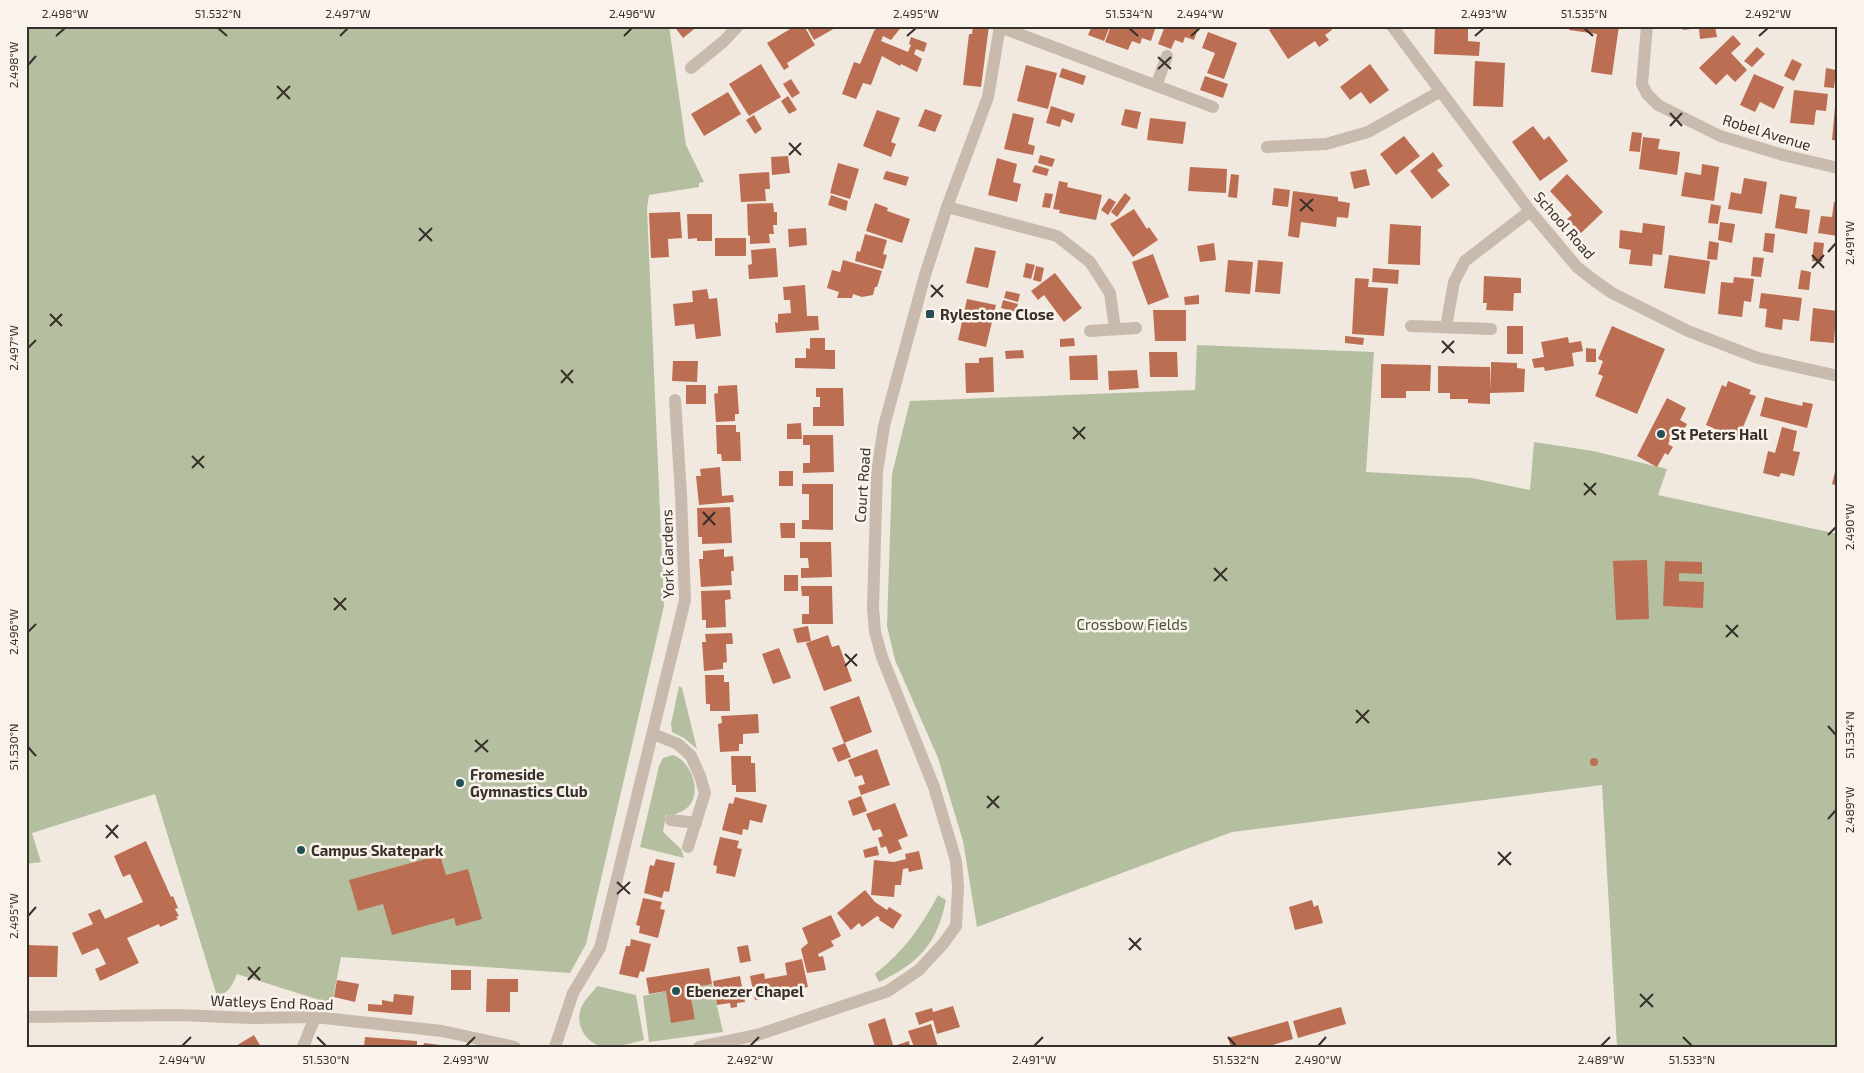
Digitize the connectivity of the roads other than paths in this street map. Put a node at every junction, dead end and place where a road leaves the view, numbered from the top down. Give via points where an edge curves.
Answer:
1 (738, 26) edge
2 (1392, 26) edge
3 (1647, 26) edge
4 (1000, 27) edge
5 (1167, 56) dead end
6 (691, 68) dead end
7 (1156, 86) junction
8 (1441, 91) junction
9 (1213, 107) dead end
10 (1267, 147) dead end
11 (1838, 168) edge
12 (948, 207) junction
13 (1530, 211) junction
14 (1411, 326) dead end
15 (1446, 327) junction
16 (1136, 328) dead end
17 (1491, 329) dead end
18 (1115, 330) junction
19 (1090, 331) dead end
20 (1838, 376) edge
21 (675, 400) dead end
22 (653, 734) junction
23 (671, 820) dead end
24 (696, 822) junction
25 (688, 846) dead end
26 (26, 1017) edge
27 (315, 1017) junction
28 (303, 1047) edge
29 (515, 1047) edge
30 (555, 1047) edge
31 (699, 1047) edge

1 - 6 street
2 - 8 street, School Road
3 - 11 street, Robel Avenue via 1642,84 1658,105 1720,136
4 - 7 street
4 - 12 street, Court Road via 988,97
5 - 7 street
7 - 9 street
8 - 10 street via 1368,132 1326,144
8 - 13 street, School Road
12 - 18 street via 1057,236 1090,262 1110,293
12 - 31 street, Court Road via 925,275 884,426 877,472 873,608 882,657 934,787 956,862 956,926 919,970 888,991 756,1035
13 - 15 street via 1465,261 1454,282
13 - 20 street, School Road via 1578,267 1612,293 1688,331 1758,358
14 - 15 street
15 - 17 street
16 - 18 street
18 - 19 street
21 - 22 street, York Gardens via 685,600
22 - 24 street via 678,744 691,756 705,793
22 - 30 street, York Gardens via 600,948 573,992
23 - 24 street
24 - 25 street
26 - 27 street, Watleys End Road
27 - 28 street
27 - 29 street, Watleys End Road via 442,1032

